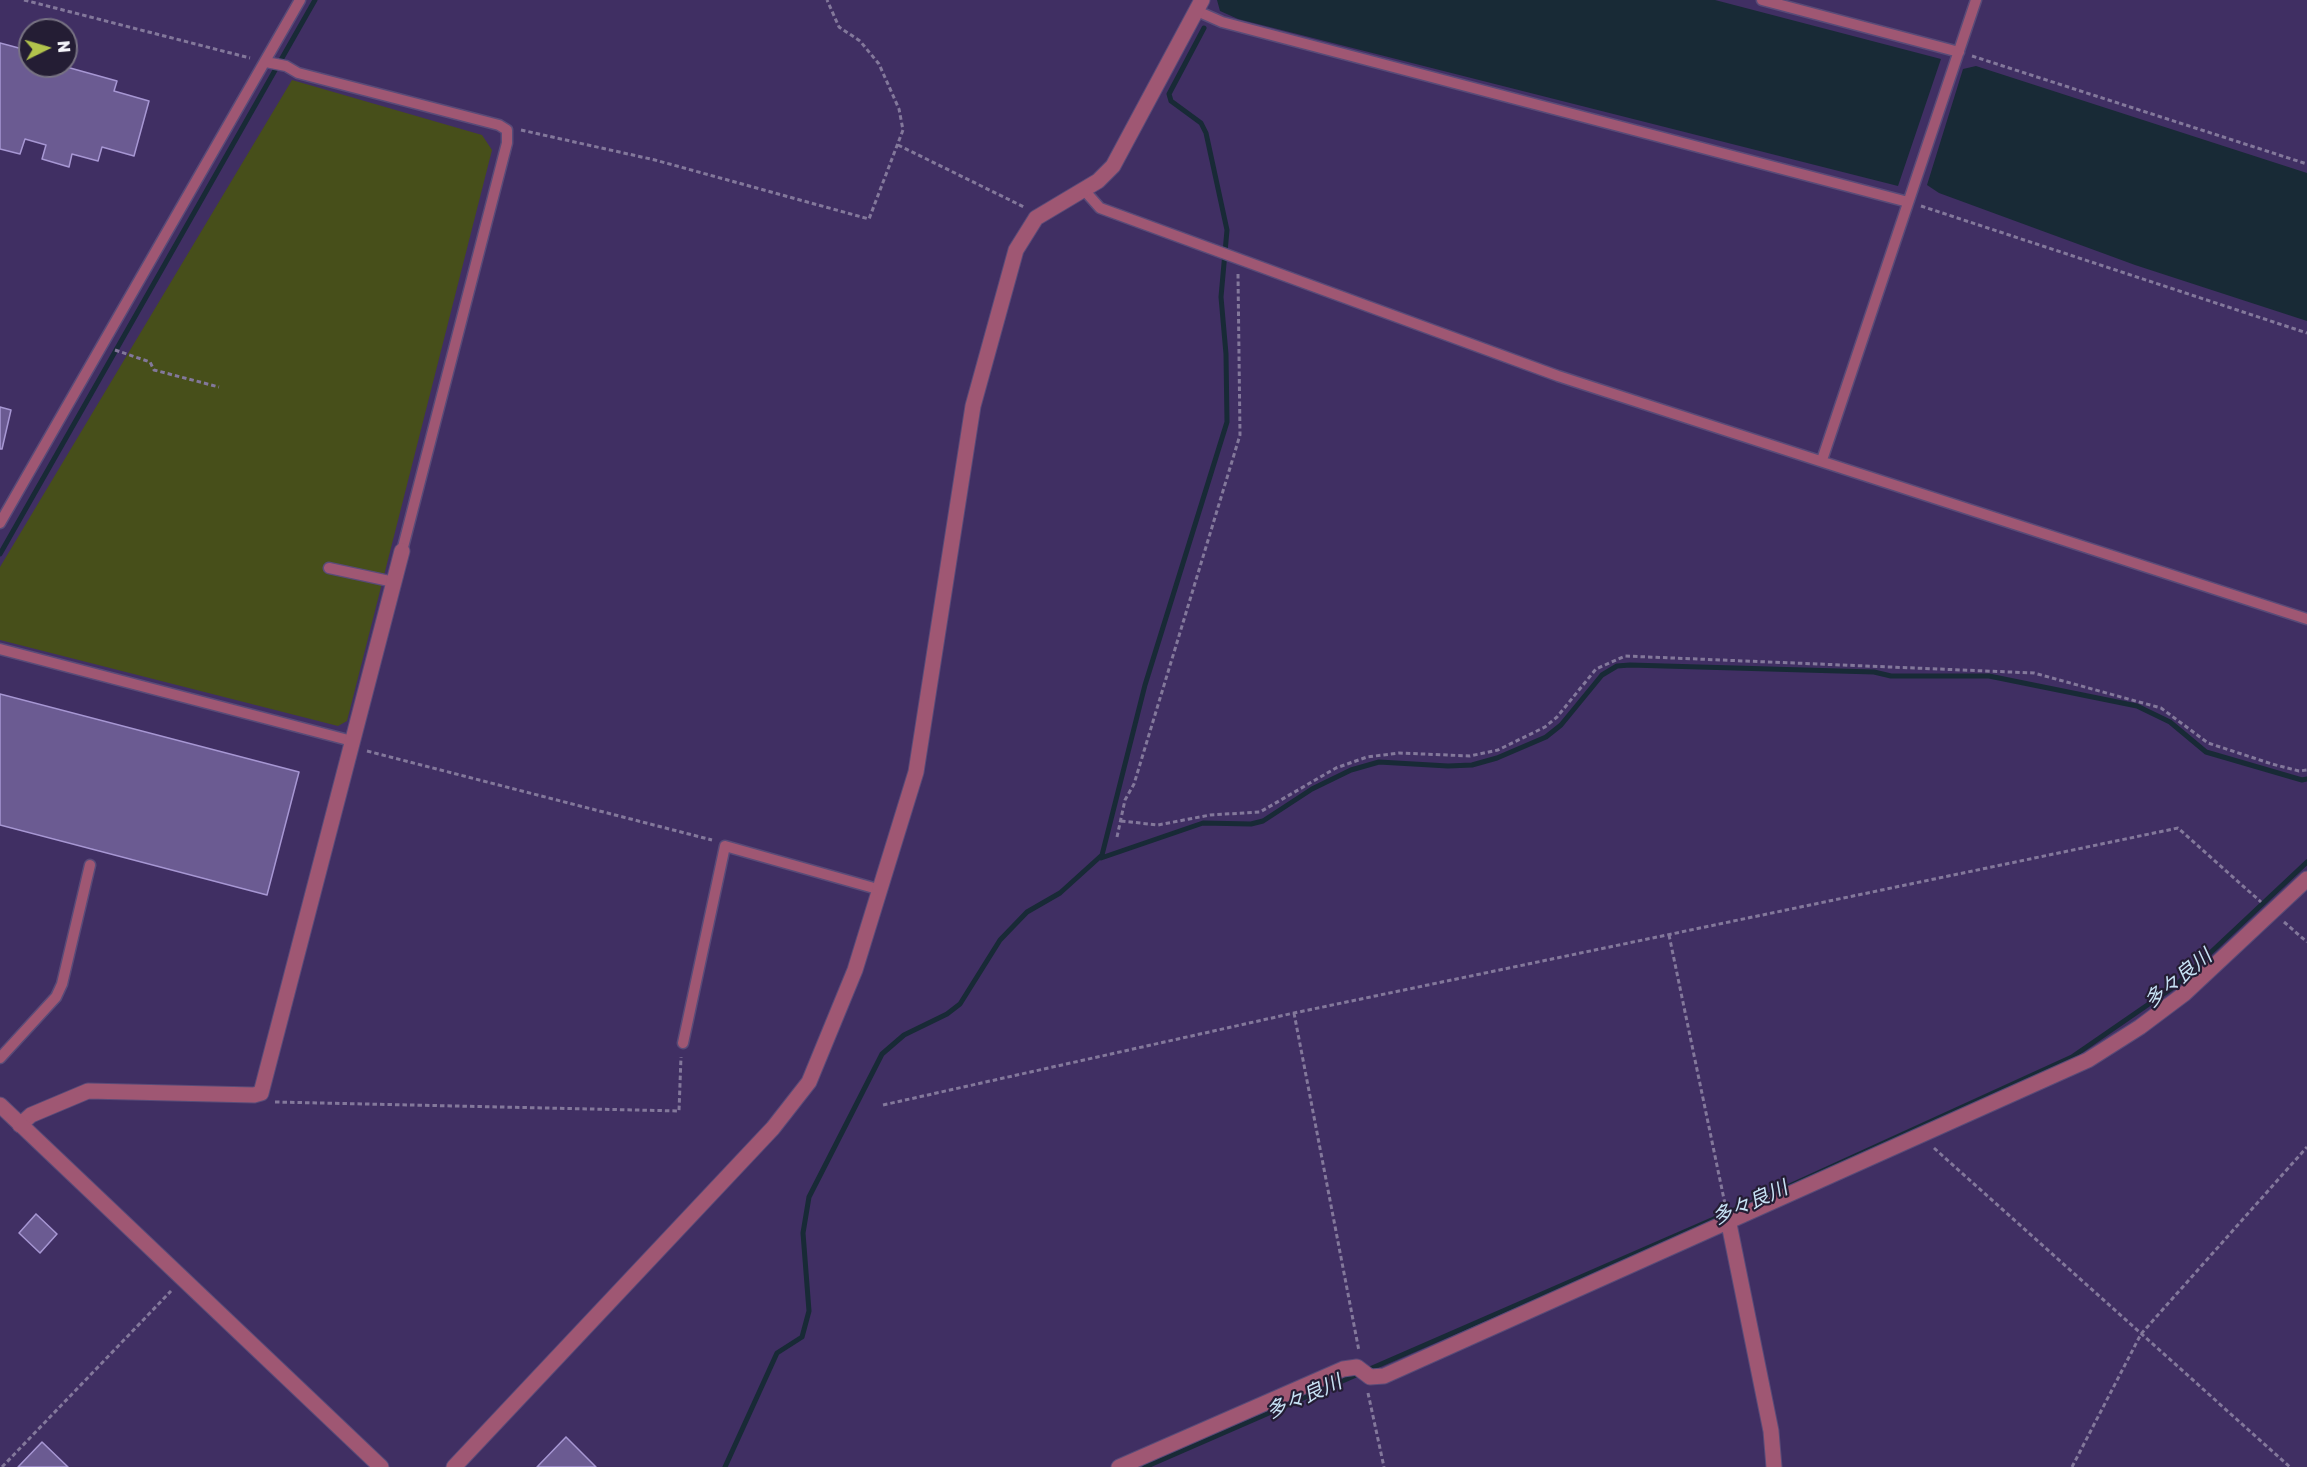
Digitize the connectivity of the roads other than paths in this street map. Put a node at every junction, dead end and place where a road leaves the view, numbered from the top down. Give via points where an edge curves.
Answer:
1 (300, 0) edge
2 (1761, 0) edge
3 (1976, 0) edge
4 (1200, 5) edge
5 (1959, 52) junction
6 (270, 62) junction
7 (1084, 190) junction
8 (1908, 202) junction
9 (1822, 460) junction
10 (0, 523) edge
11 (402, 551) joint
12 (328, 568) dead end
13 (394, 582) junction
14 (2307, 619) edge
15 (0, 649) edge
16 (352, 741) junction
17 (90, 865) dead end
18 (2307, 879) edge
19 (881, 890) junction
20 (683, 1043) road end
21 (0, 1058) edge
22 (0, 1105) edge
23 (20, 1125) junction
24 (1729, 1224) junction
25 (381, 1467) edge
26 (454, 1467) edge
27 (1119, 1467) edge
28 (1774, 1467) edge

1 - 6 lane
2 - 5 lane
3 - 5 lane
4 - 7 street via 1123,152 1107,174
4 - 8 lane via 1222,22
5 - 8 lane
6 - 10 lane
6 - 11 lane via 507,130
7 - 9 lane via 1100,208 1221,253 1558,376
7 - 19 street via 1036,218 1020,241 1006,279 973,406 923,742
8 - 9 lane
9 - 14 lane
11 - 13 street
12 - 13 lane
13 - 16 street
15 - 16 lane
16 - 23 street via 261,1093 88,1091 32,1115
17 - 21 lane via 56,997
18 - 24 street via 2184,994 2088,1060
19 - 20 lane via 725,846
19 - 26 street via 855,970 809,1082 798,1098
22 - 23 street
23 - 25 street
24 - 27 street via 1384,1376 1370,1377 1357,1367 1343,1369
24 - 28 street via 1771,1431

